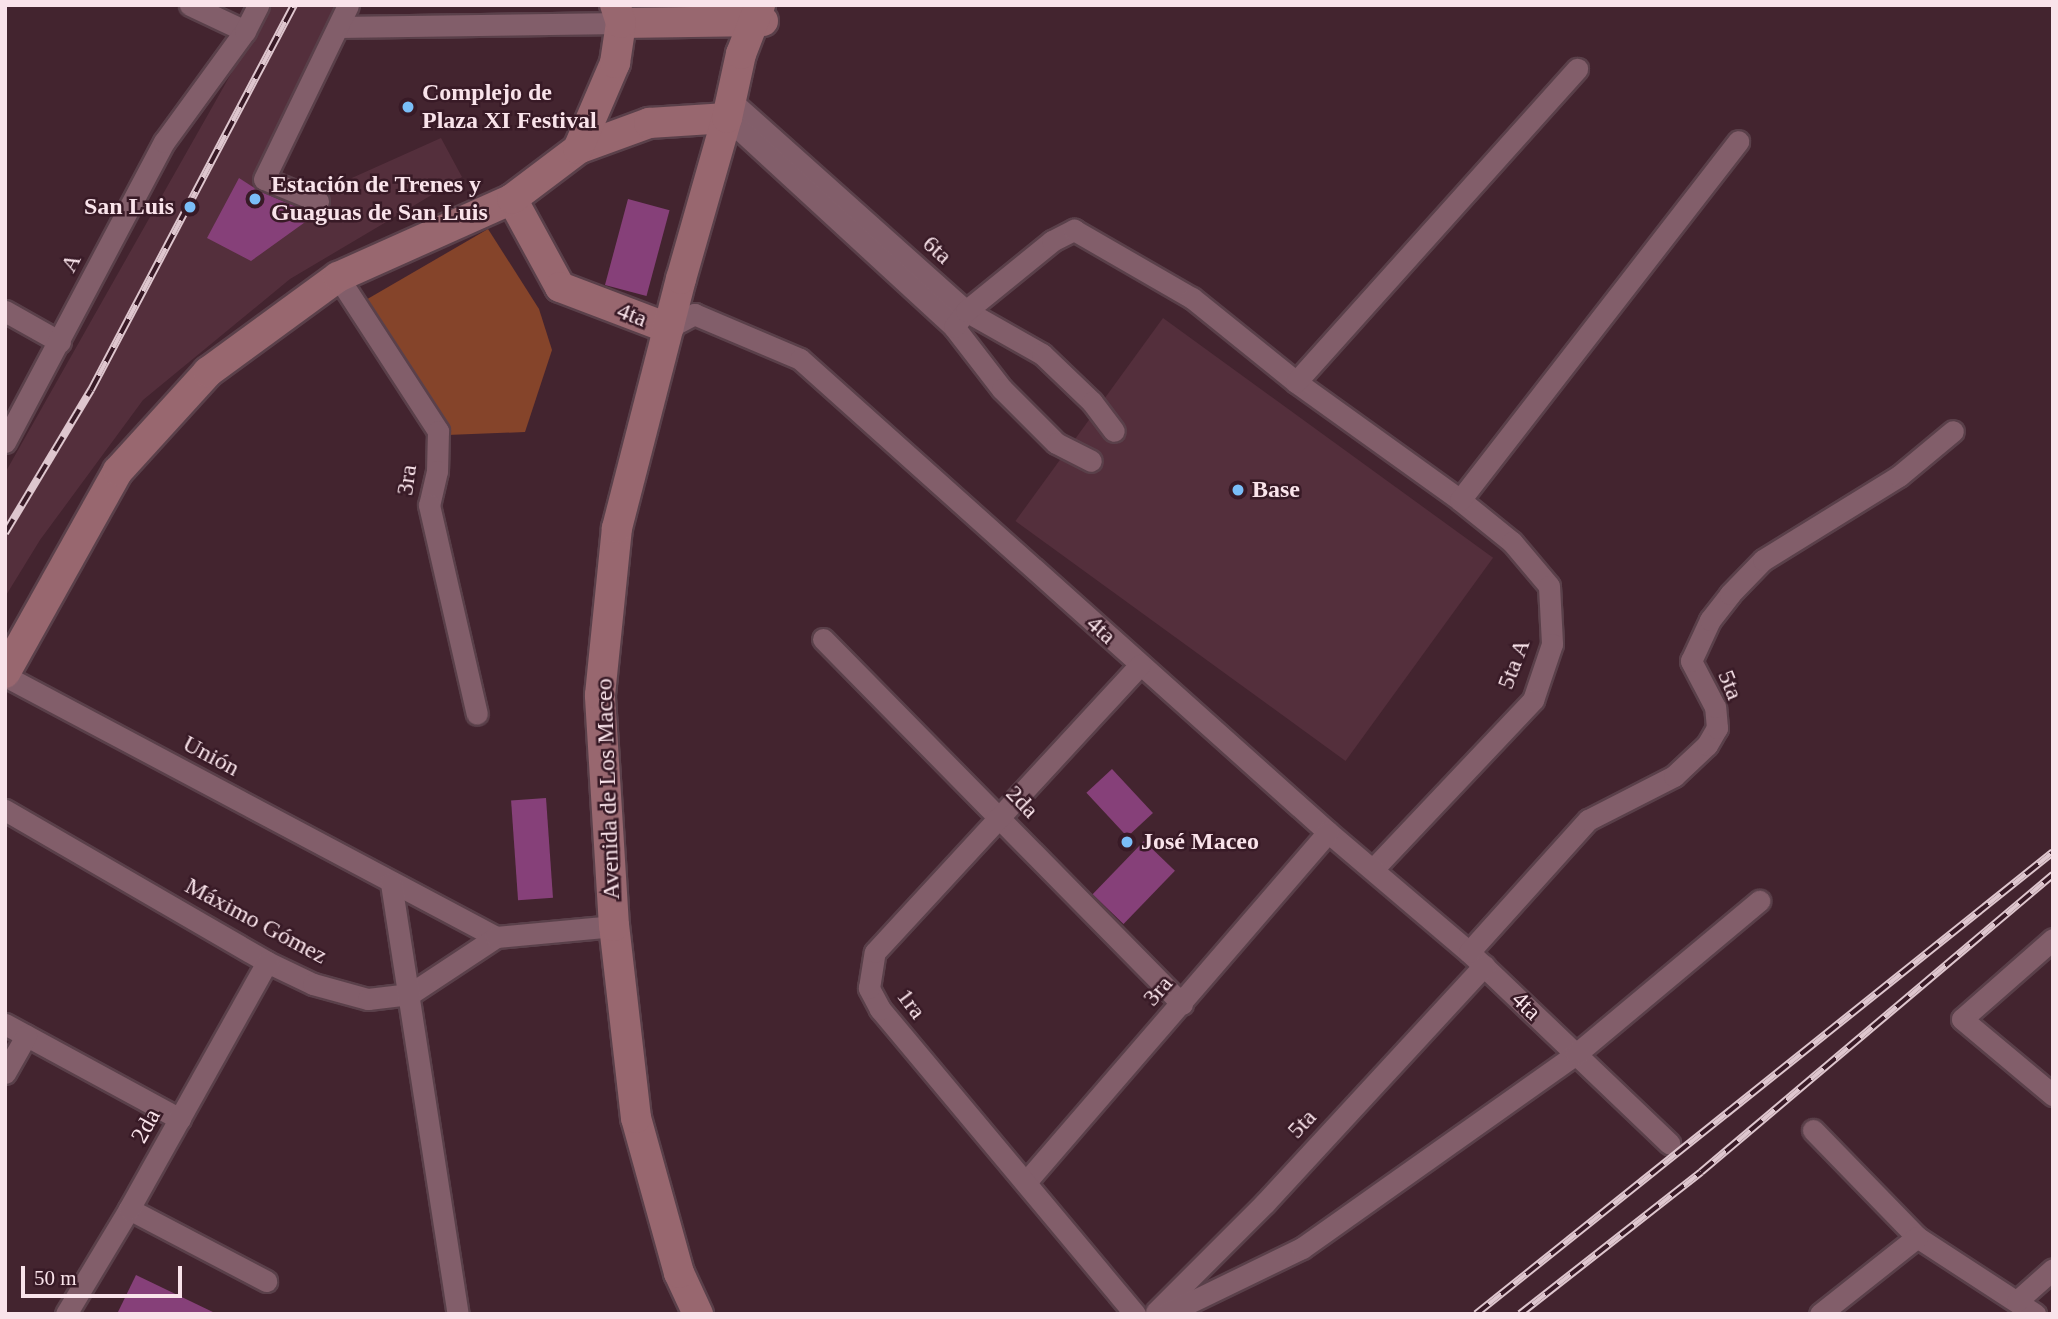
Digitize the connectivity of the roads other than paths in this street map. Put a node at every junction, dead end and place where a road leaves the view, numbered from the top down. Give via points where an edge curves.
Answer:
1 (190, 5) edge
2 (258, 5) edge
3 (348, 5) edge
4 (665, 5) edge
5 (762, 13) edge
6 (618, 14) edge
7 (707, 23) junction
8 (338, 27) junction
9 (244, 31) junction
10 (1577, 69) dead end
11 (729, 109) junction
12 (1738, 141) dead end
13 (578, 149) junction
14 (512, 199) junction
15 (318, 201) dead end
16 (338, 277) junction
17 (5, 311) edge
18 (960, 319) junction
19 (668, 328) junction
20 (60, 342) junction
21 (1296, 382) junction
22 (1114, 431) dead end
23 (1953, 431) dead end
24 (5, 442) edge
25 (1091, 461) dead end
26 (1460, 500) junction
27 (823, 639) dead end
28 (1140, 665) junction
29 (5, 675) edge
30 (477, 714) dead end
31 (5, 810) edge
32 (1000, 817) junction
33 (1328, 832) junction
34 (1374, 868) junction
35 (391, 883) junction
36 (1759, 901) dead end
37 (614, 926) junction
38 (496, 937) junction
39 (2053, 939) edge
40 (1477, 959) junction
41 (267, 962) junction
42 (410, 994) junction
43 (1182, 1004) junction
44 (5, 1024) edge
45 (26, 1036) junction
46 (1576, 1054) junction
47 (5, 1073) edge
48 (2053, 1095) edge
49 (180, 1119) junction
50 (1813, 1130) dead end
51 (1669, 1143) dead end
52 (1026, 1182) junction
53 (129, 1209) junction
54 (1917, 1237) junction
55 (2053, 1269) edge
56 (266, 1281) dead end
57 (2017, 1301) junction
58 (66, 1314) edge
59 (458, 1314) edge
60 (698, 1314) edge
61 (1135, 1314) edge
62 (1154, 1314) edge
63 (1166, 1314) edge
64 (1820, 1314) edge
65 (2035, 1314) edge

1 - 9 street
2 - 9 street, A
3 - 8 street
4 - 7 street
5 - 7 street
5 - 11 street, Avenida de Los Maceo
6 - 7 street
6 - 8 street
6 - 13 street via 615,63
8 - 15 street via 264,179
9 - 20 street, A via 164,142
10 - 21 street
11 - 13 street via 649,123
11 - 18 street, 6ta
11 - 19 street, Avenida de Los Maceo
12 - 26 street
13 - 14 street
14 - 16 street
14 - 19 street, 4ta via 560,287
16 - 29 street via 208,372 118,471
16 - 30 street, 3ra via 438,431 437,471 429,505
17 - 20 street
18 - 21 street, 5ta A via 1052,241 1074,230 1192,298
18 - 22 street, 6ta via 1042,354 1092,402
18 - 25 street, 6ta via 1002,389 1056,443
19 - 28 street, 4ta via 694,314 800,359
19 - 37 street, Avenida de Los Maceo via 617,528 600,695
20 - 24 street, A
21 - 26 street, 5ta A
23 - 40 street, 5ta via 1899,476 1763,560 1710,620 1691,660 1715,707 1717,728 1707,746 1674,776 1588,820
26 - 34 street, 5ta A via 1512,542 1549,586 1552,644 1533,700
27 - 32 street, 2da
28 - 32 street, 1ra
28 - 33 street, 4ta
29 - 35 street, Unión
31 - 41 street, Máximo Gómez
32 - 43 street, 2da
32 - 52 street, 1ra via 875,952 869,988 880,1009
33 - 34 street, 4ta
33 - 43 street, 3ra
34 - 40 street, 4ta
35 - 38 street, Unión
35 - 42 street
36 - 46 street
37 - 38 street, Máximo Gómez
37 - 60 street, Avenida de Los Maceo via 636,1118 679,1273
38 - 42 street, Máximo Gómez
39 - 48 street via 1962,1019
40 - 46 street, 4ta
40 - 62 street, 5ta via 1265,1203
41 - 42 street, Máximo Gómez via 313,984 368,999
41 - 49 street, 2da
42 - 59 street
43 - 52 street, 3ra
44 - 45 street
45 - 47 street
45 - 49 street
46 - 51 street, 4ta
46 - 63 street via 1302,1248
49 - 53 street, 2da
50 - 54 street
52 - 61 street, 1ra
53 - 56 street
53 - 58 street, 2da
54 - 57 street
54 - 64 street
55 - 57 street
57 - 65 street

